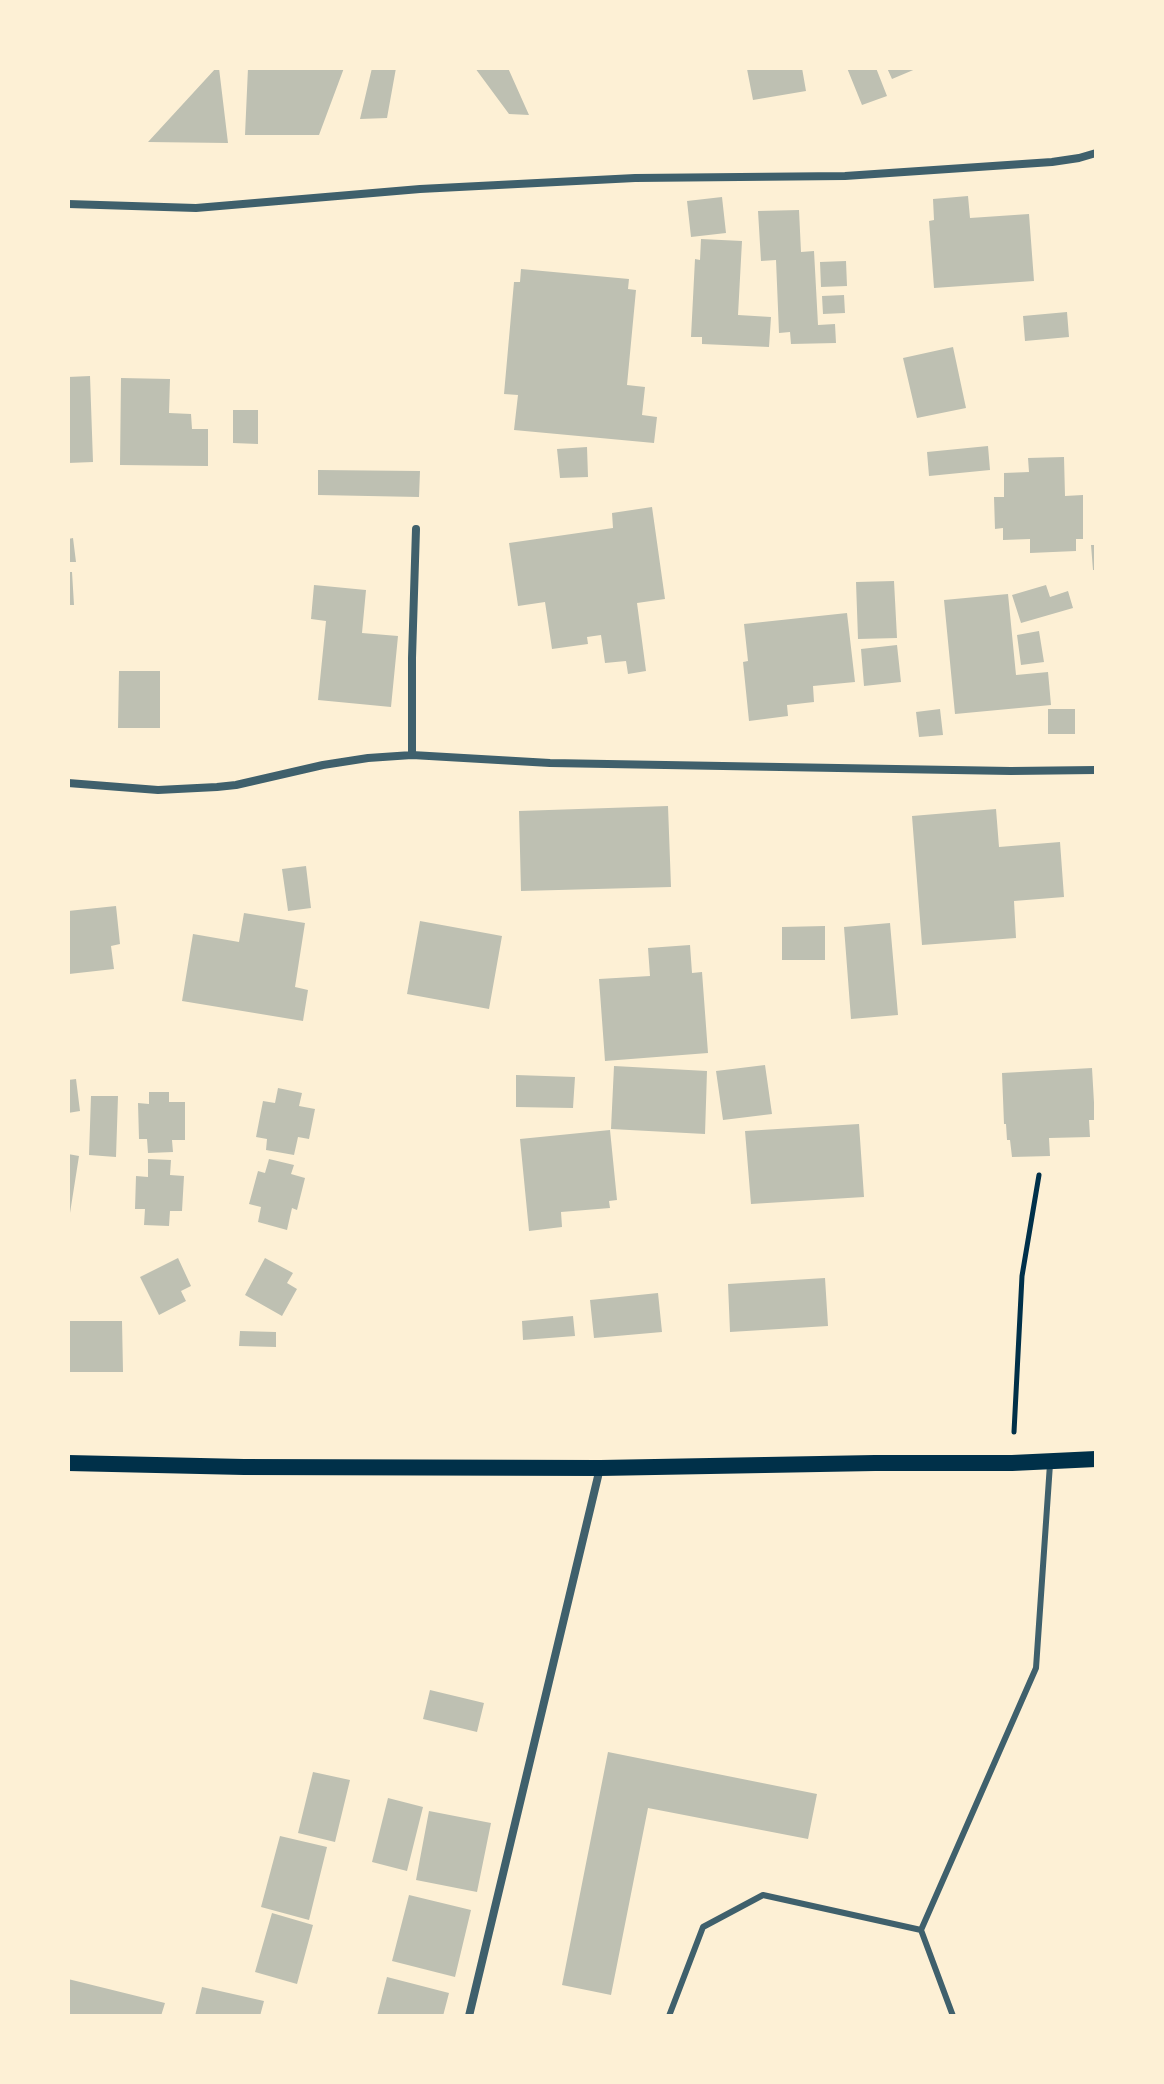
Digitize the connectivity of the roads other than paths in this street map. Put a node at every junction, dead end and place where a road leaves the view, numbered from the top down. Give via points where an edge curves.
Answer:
1 (1096, 153) edge
2 (68, 204) edge
3 (416, 529) dead end
4 (412, 755) junction
5 (1096, 770) edge
6 (68, 783) edge
7 (1096, 1459) edge
8 (1050, 1460) junction
9 (68, 1463) edge
10 (600, 1468) junction
11 (921, 1930) junction
12 (469, 2016) edge
13 (669, 2016) edge
14 (953, 2016) edge

1 - 2 street via 1052,162 845,176 420,189 196,208
3 - 4 street
4 - 5 street via 550,763
4 - 6 street via 323,765 217,787 158,790
7 - 8 main road
8 - 10 main road
8 - 11 lane via 1036,1668
9 - 10 main road
10 - 12 street
11 - 13 lane via 763,1895 703,1927
11 - 14 lane

